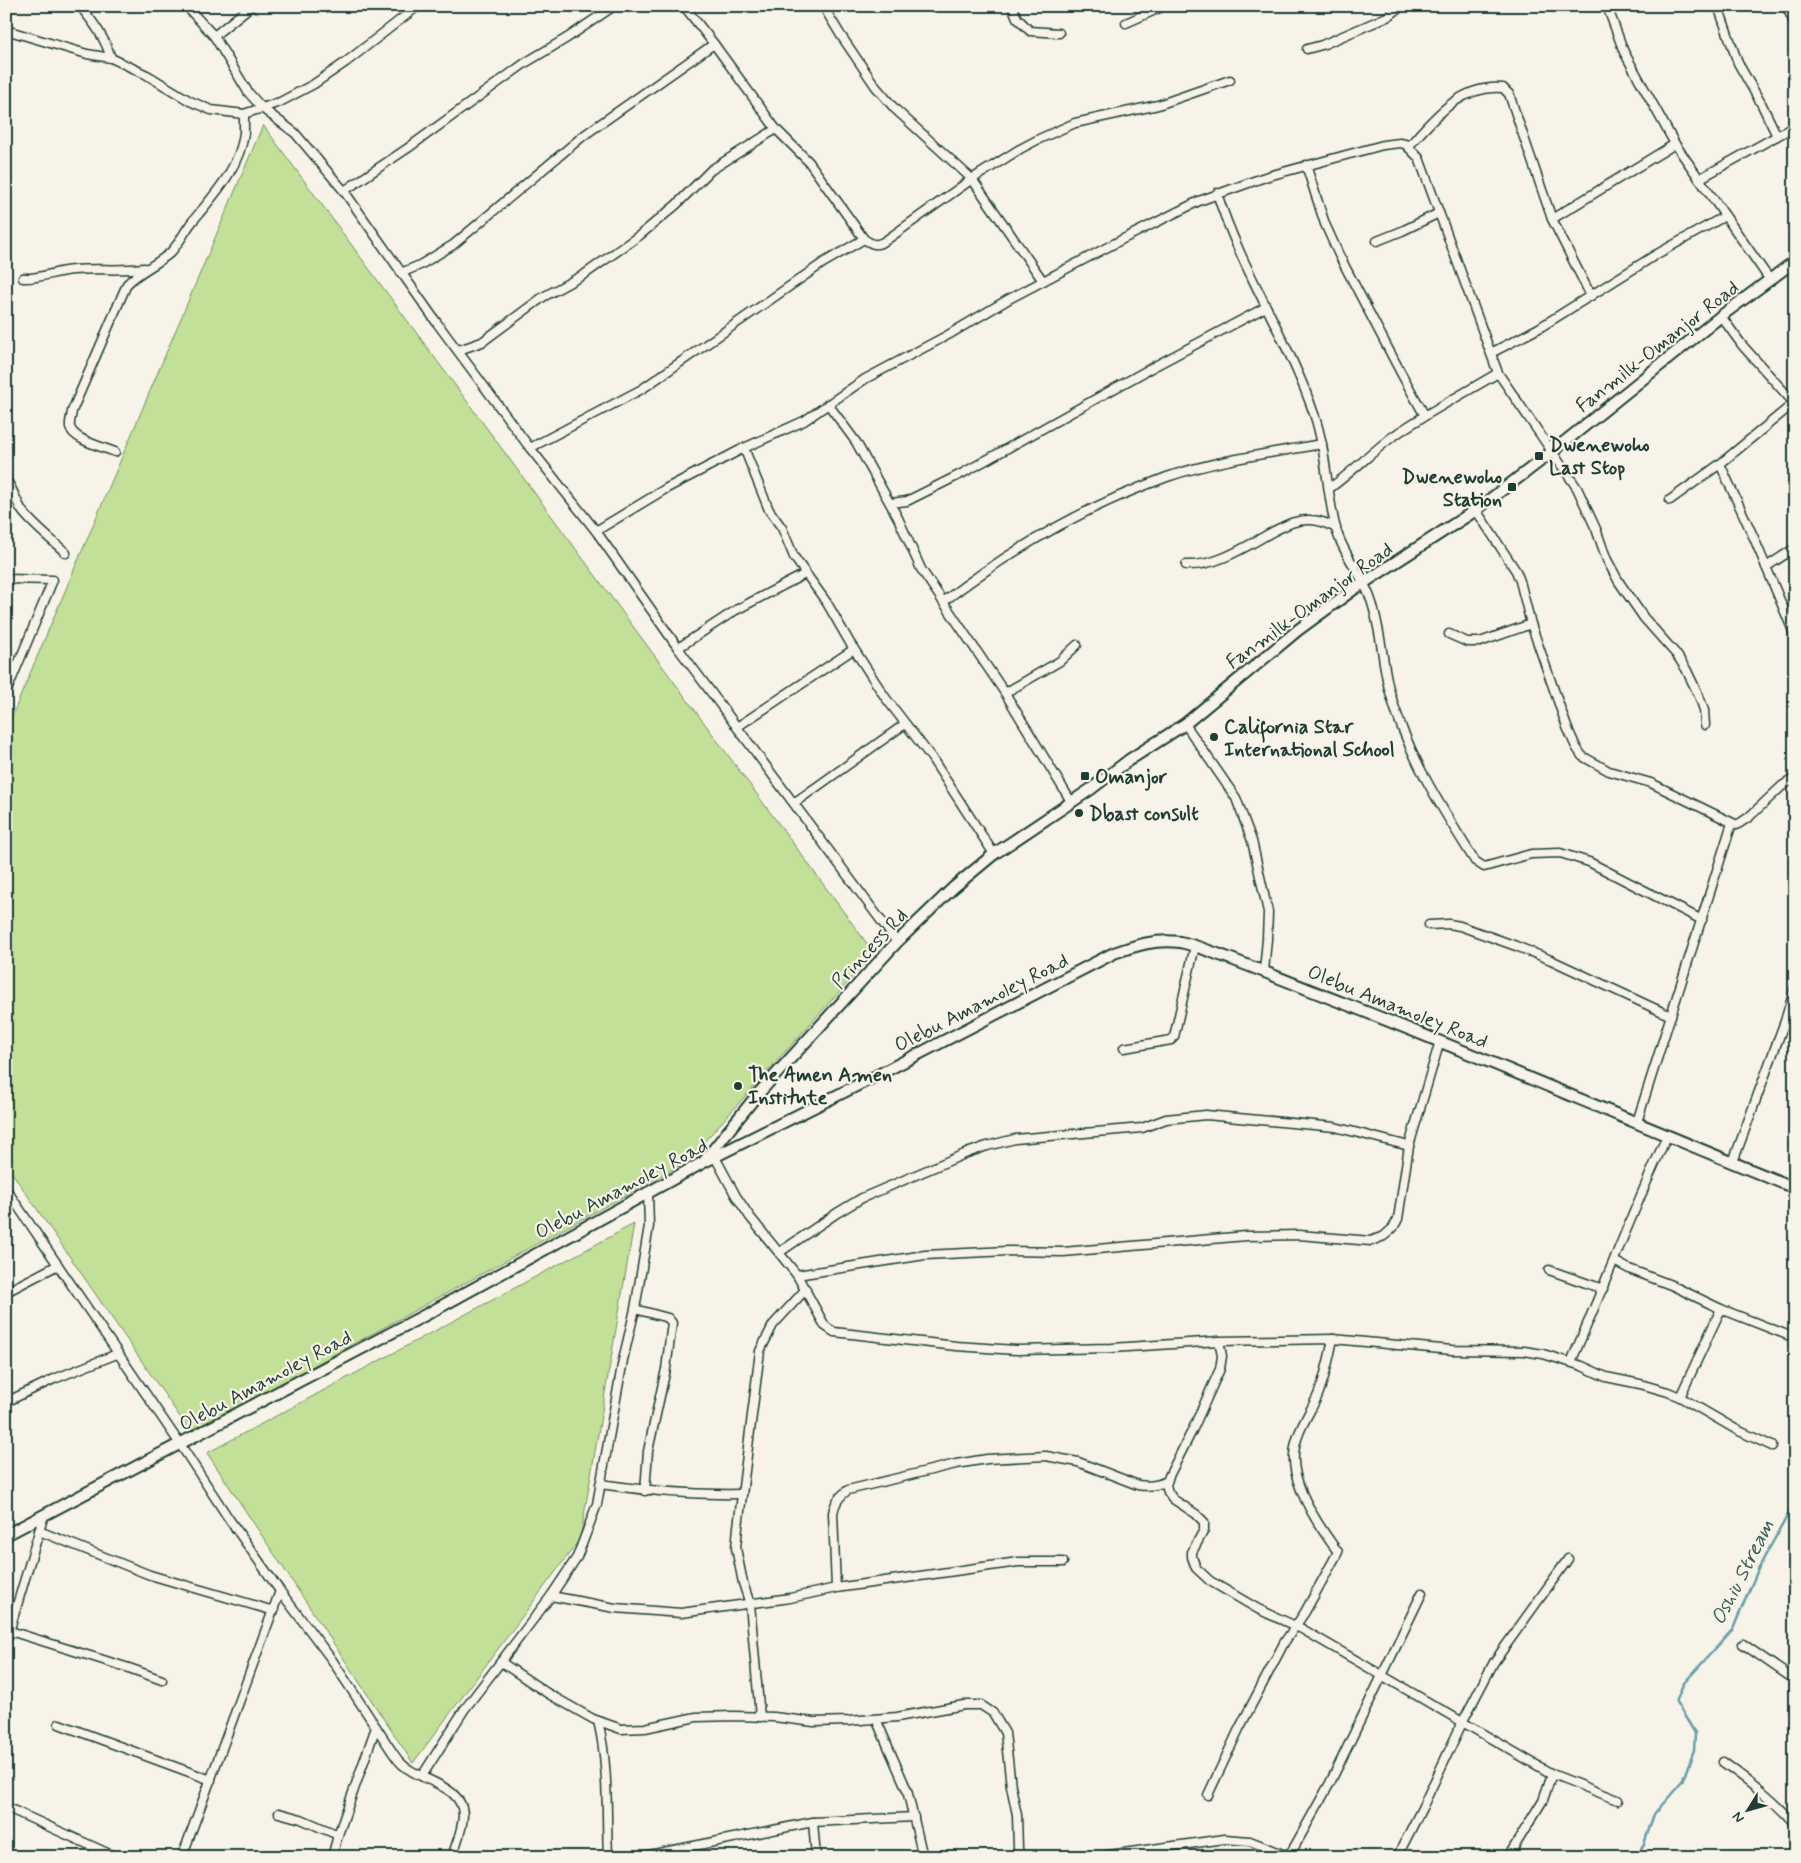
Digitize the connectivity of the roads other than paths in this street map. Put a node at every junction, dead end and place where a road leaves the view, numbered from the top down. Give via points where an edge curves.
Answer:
1 (80, 6) edge
2 (186, 6) edge
3 (251, 6) edge
4 (418, 6) edge
5 (614, 6) edge
6 (684, 6) edge
7 (823, 6) edge
8 (1012, 6) edge
9 (1164, 6) edge
10 (1402, 6) edge
11 (1608, 6) edge
12 (1718, 6) edge
13 (1786, 6) edge
14 (1126, 23) dead end
15 (1795, 24) edge
16 (6, 30) edge
17 (1059, 32) dead end
18 (214, 36) junction
19 (714, 44) junction
20 (1307, 48) dead end
21 (111, 58) junction
22 (1230, 80) dead end
23 (262, 108) junction
24 (244, 114) junction
25 (1795, 126) edge
26 (776, 129) junction
27 (1778, 136) junction
28 (1675, 144) junction
29 (1408, 146) junction
30 (1306, 165) junction
31 (972, 179) junction
32 (1699, 179) junction
33 (344, 191) junction
34 (1217, 193) junction
35 (1439, 213) junction
36 (1725, 216) junction
37 (1552, 218) junction
38 (864, 239) junction
39 (1377, 241) dead end
40 (1795, 262) edge
41 (148, 268) junction
42 (401, 273) junction
43 (23, 278) dead end
44 (1770, 280) junction
45 (1043, 281) junction
46 (1591, 296) junction
47 (1266, 307) junction
48 (1721, 316) junction
49 (459, 350) junction
50 (1491, 353) junction
51 (1498, 373) junction
52 (828, 404) junction
53 (1794, 404) edge
54 (1426, 416) junction
55 (1322, 444) junction
56 (530, 448) junction
57 (744, 448) junction
58 (115, 452) dead end
59 (1552, 452) junction
60 (1720, 464) junction
61 (6, 480) edge
62 (1330, 488) junction
63 (1670, 500) dead end
64 (891, 503) junction
65 (1476, 510) junction
66 (1336, 528) junction
67 (596, 531) junction
68 (1795, 548) edge
69 (66, 553) dead end
70 (1186, 565) dead end
71 (1766, 567) junction
72 (805, 574) junction
73 (6, 579) edge
74 (1364, 582) junction
75 (943, 602) junction
76 (1531, 624) junction
77 (1449, 634) dead end
78 (1795, 636) edge
79 (1077, 645) dead end
80 (678, 648) junction
81 (854, 649) junction
82 (6, 693) edge
83 (1005, 693) junction
84 (905, 724) junction
85 (1186, 724) junction
86 (1705, 725) dead end
87 (737, 727) junction
88 (1795, 778) edge
89 (1072, 802) junction
90 (794, 803) junction
91 (1732, 823) junction
92 (994, 854) junction
93 (1702, 920) junction
94 (1429, 925) dead end
95 (897, 942) junction
96 (1195, 946) junction
97 (1264, 971) junction
98 (1795, 987) edge
99 (1671, 1016) junction
100 (1440, 1041) junction
101 (1124, 1048) dead end
102 (1637, 1122) junction
103 (1667, 1136) junction
104 (1409, 1146) junction
105 (715, 1157) junction
106 (1733, 1162) junction
107 (702, 1163) junction
108 (1795, 1188) edge
109 (6, 1189) edge
110 (648, 1192) junction
111 (780, 1252) junction
112 (1614, 1261) junction
113 (58, 1266) junction
114 (1549, 1270) dead end
115 (797, 1275) junction
116 (806, 1289) junction
117 (1603, 1289) junction
118 (6, 1292) edge
119 (635, 1309) junction
120 (1721, 1309) junction
121 (1795, 1338) edge
122 (1333, 1339) junction
123 (1219, 1341) junction
124 (117, 1354) junction
125 (1571, 1362) junction
126 (1680, 1397) junction
127 (6, 1402) edge
128 (180, 1444) junction
129 (1772, 1446) dead end
130 (1167, 1482) junction
131 (600, 1484) junction
132 (645, 1491) junction
133 (742, 1494) junction
134 (44, 1515) junction
135 (39, 1531) junction
136 (6, 1535) edge
137 (1568, 1559) dead end
138 (1063, 1562) dead end
139 (836, 1588) junction
140 (280, 1591) junction
141 (1422, 1593) dead end
142 (551, 1596) junction
143 (750, 1604) junction
144 (274, 1611) junction
145 (1295, 1626) junction
146 (10, 1632) junction
147 (6, 1642) edge
148 (1743, 1644) dead end
149 (501, 1662) junction
150 (1383, 1675) junction
151 (162, 1680) dead end
152 (1795, 1680) edge
153 (760, 1717) junction
154 (876, 1719) junction
155 (598, 1721) junction
156 (1463, 1721) junction
157 (59, 1724) dead end
158 (376, 1728) junction
159 (1723, 1762) dead end
160 (1552, 1774) junction
161 (422, 1776) junction
162 (211, 1780) junction
163 (1208, 1795) dead end
164 (1618, 1800) dead end
165 (6, 1806) edge
166 (279, 1813) dead end
167 (914, 1816) junction
168 (813, 1822) junction
169 (1795, 1824) edge
170 (338, 1834) junction
171 (116, 1857) edge
172 (182, 1857) edge
173 (332, 1857) edge
174 (452, 1857) edge
175 (608, 1857) edge
176 (639, 1857) edge
177 (816, 1857) edge
178 (923, 1857) edge
179 (1021, 1857) edge
180 (1094, 1857) edge
181 (1396, 1857) edge
182 (1508, 1857) edge

1 - 21 street via 100,30
2 - 18 street
3 - 18 street
4 - 23 street via 314,84
5 - 33 street via 525,63
6 - 19 street
7 - 31 street via 876,87 895,109
8 - 17 street via 1017,18 1030,31
9 - 14 street
10 - 20 street via 1387,17 1322,45
11 - 28 street via 1624,52
12 - 27 street via 1738,63
13 - 15 street
16 - 21 street
18 - 23 street via 238,78
19 - 26 street
19 - 42 street via 583,136 452,245
21 - 24 street via 211,110
22 - 31 street via 1158,105 1075,123 1020,149
23 - 24 street
23 - 33 street via 295,134
24 - 41 street via 244,133 229,173 191,223 182,241
25 - 27 street
26 - 38 street via 809,162
26 - 49 street via 711,170 640,235 585,274 543,298 482,342
27 - 32 street
28 - 32 street
28 - 37 street
29 - 30 street via 1400,143 1383,145
29 - 35 street via 1419,158
29 - 37 street via 1453,101 1467,94 1503,88 1508,94
30 - 34 street
30 - 54 street via 1339,255
31 - 38 street via 878,245
31 - 45 street
32 - 36 street
33 - 42 street
34 - 45 street
34 - 47 street
35 - 39 street
35 - 50 street
36 - 44 street
36 - 46 street
37 - 46 street
38 - 56 street via 823,263 642,389
40 - 44 street, Fanmilk-Omanjor Road
41 - 43 street via 72,270
41 - 58 street via 127,284 72,411 70,427 74,434
42 - 49 street
44 - 48 street, Fanmilk-Omanjor Road
45 - 52 street via 865,379
46 - 50 street
47 - 55 street via 1291,356
47 - 64 street via 963,473 913,499
48 - 53 street
48 - 59 street, Fanmilk-Omanjor Road
49 - 56 street
50 - 51 street
51 - 54 street
51 - 59 street
52 - 57 street via 804,421
52 - 64 street via 856,442
53 - 60 street
54 - 62 street via 1392,437
55 - 62 street
55 - 75 street via 1206,466 1167,477 1098,505 984,571
56 - 67 street
57 - 67 street via 667,488
57 - 72 street via 769,510 782,528
59 - 65 street, Fanmilk-Omanjor Road
59 - 86 street via 1576,488 1619,582 1686,669 1700,696
60 - 63 street
60 - 71 street
61 - 69 street via 28,518
62 - 66 street
64 - 75 street via 921,569
65 - 74 street, Fanmilk-Omanjor Road
65 - 76 street via 1516,571
66 - 70 street via 1321,521 1291,522 1224,557 1200,566
66 - 74 street via 1340,542
67 - 80 street
68 - 71 street
71 - 78 street
72 - 80 street via 736,610
72 - 81 street via 827,603
73 - 82 street via 52,580
74 - 85 street, Fanmilk-Omanjor Road via 1298,630
74 - 93 street via 1375,614 1389,687 1407,743 1475,861 1484,867 1531,854 1560,853 1596,865
75 - 83 street
76 - 77 street via 1480,642 1467,642
76 - 91 street via 1567,727 1582,756 1609,771 1651,783
79 - 83 street via 1060,662
80 - 87 street
81 - 84 street
81 - 87 street
83 - 89 street
84 - 90 street
84 - 92 street via 931,757
85 - 89 street, Princess Rd
85 - 97 street via 1236,798 1252,841 1268,912
87 - 90 street
88 - 91 street via 1742,822
89 - 92 street, Princess Rd
90 - 95 street
91 - 93 street
92 - 95 street, Princess Rd
93 - 99 street
94 - 99 street via 1460,926 1516,946
95 - 107 street, Princess Rd via 757,1095
96 - 97 street, Olebu Amamoley Road
96 - 101 street via 1174,1037
96 - 105 street, Olebu Amamoley Road via 1157,940 1114,953
97 - 100 street, Olebu Amamoley Road
98 - 106 street
99 - 102 street
100 - 102 street, Olebu Amamoley Road
100 - 104 street
102 - 103 street, Olebu Amamoley Road
103 - 106 street, Olebu Amamoley Road
103 - 112 street
104 - 111 street via 1335,1127 1206,1115 1166,1119 1142,1128 1015,1139 980,1148 862,1198
104 - 115 street via 1398,1220 1384,1236 1372,1241 1299,1235 1246,1236 1062,1252 925,1255
105 - 107 street, Olebu Amamoley Road
105 - 111 street via 750,1217
106 - 108 street, Olebu Amamoley Road
107 - 110 street, Olebu Amamoley Road
109 - 113 street
110 - 119 street via 649,1226
110 - 128 street, Olebu Amamoley Road via 429,1313
111 - 115 street
112 - 117 street
112 - 120 street
113 - 118 street
113 - 124 street
114 - 117 street
115 - 116 street
116 - 123 street via 825,1326 841,1334 1016,1350
116 - 133 street via 773,1325 760,1351
117 - 125 street
119 - 131 street
119 - 132 street via 668,1318 672,1323 666,1369 648,1451
120 - 121 street
120 - 126 street
122 - 123 street
122 - 125 street via 1452,1350 1524,1351
122 - 145 street via 1327,1372 1302,1426 1294,1455 1297,1481 1303,1496 1338,1552
123 - 130 street via 1220,1369
124 - 127 street
124 - 128 street
125 - 126 street via 1606,1377
126 - 129 street
128 - 134 street, Olebu Amamoley Road
128 - 140 street
130 - 139 street via 1147,1487 1078,1462 1046,1456 956,1464 848,1490 834,1503
130 - 145 street via 1173,1499 1204,1522 1204,1530 1192,1552 1193,1562 1201,1573 1231,1594
131 - 132 street
131 - 142 street via 597,1504 577,1557
132 - 133 street
133 - 143 street via 736,1548
134 - 135 street
134 - 136 street, Olebu Amamoley Road
135 - 144 street via 150,1575
135 - 146 street
137 - 156 street via 1494,1662
138 - 139 street via 1018,1562
139 - 143 street
140 - 144 street
140 - 158 street via 332,1660
141 - 150 street
142 - 143 street via 615,1608 681,1613
142 - 149 street
143 - 153 street
144 - 162 street
145 - 150 street
145 - 163 street via 1239,1729
146 - 147 street
146 - 151 street
148 - 152 street
149 - 155 street via 547,1693
149 - 161 street via 464,1710
150 - 156 street
150 - 180 street via 1330,1783 1288,1854 1250,1841 1225,1839
153 - 154 street via 814,1722
153 - 155 street via 696,1717 645,1728 621,1729
154 - 167 street via 907,1790
154 - 179 street via 974,1705 981,1705 993,1713 1005,1733
155 - 175 street via 604,1744
156 - 160 street
156 - 181 street
157 - 162 street
158 - 161 street via 403,1765
158 - 170 street
159 - 169 street via 1750,1781
160 - 164 street
160 - 182 street via 1543,1800
161 - 174 street via 452,1793 461,1806 463,1820
162 - 172 street
165 - 171 street
166 - 170 street
167 - 168 street
167 - 178 street
168 - 176 street
168 - 177 street
170 - 173 street

